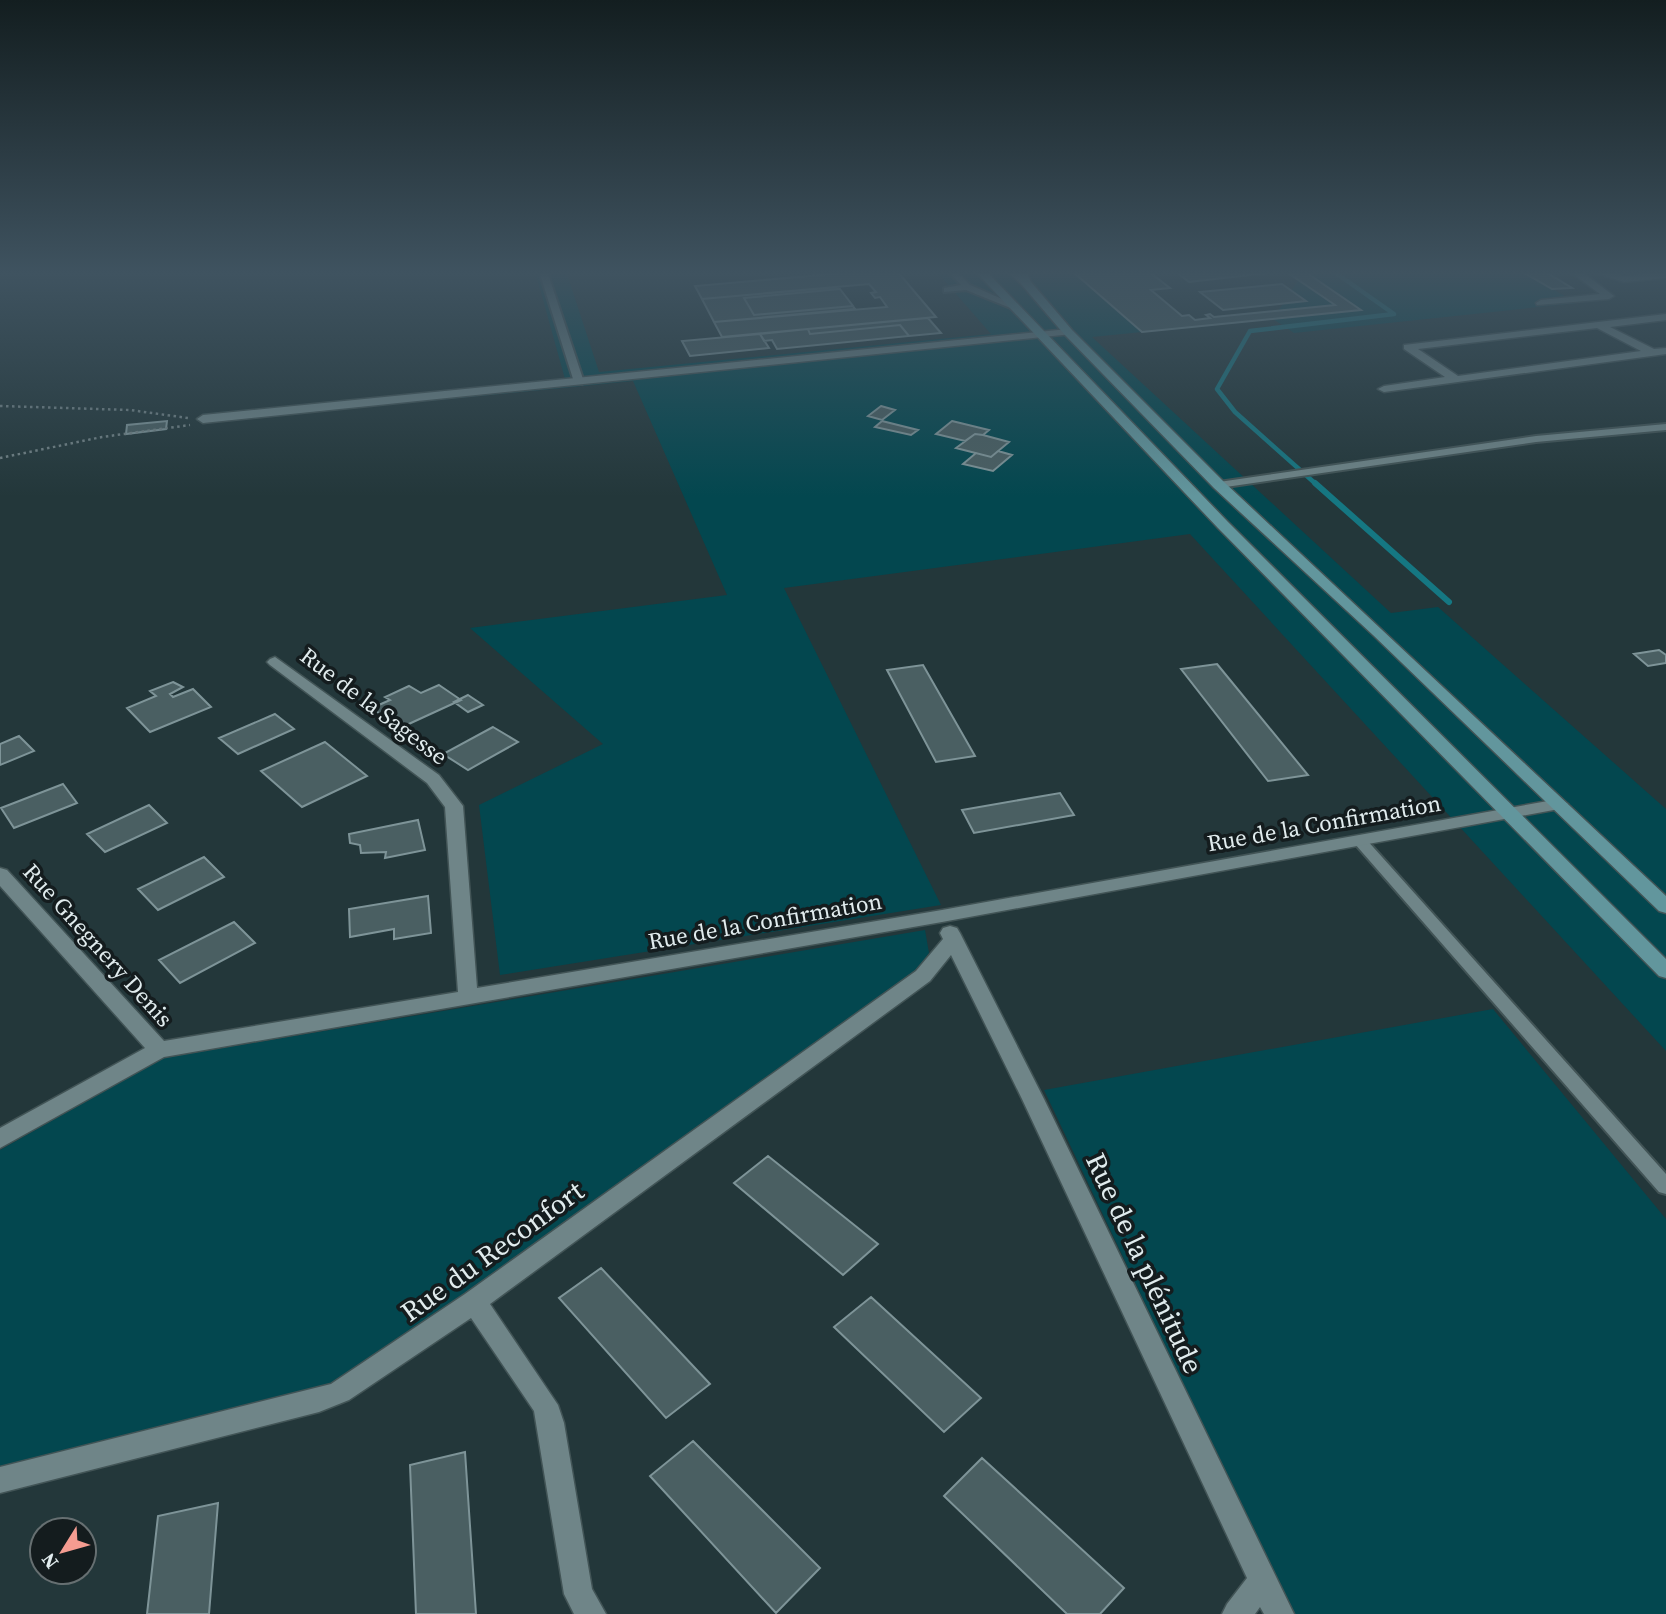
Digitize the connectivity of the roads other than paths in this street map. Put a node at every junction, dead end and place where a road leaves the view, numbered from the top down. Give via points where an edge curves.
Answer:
1 (567, 346) edge
2 (923, 346) edge
3 (1054, 346) edge
4 (1082, 346) edge
5 (1414, 346) edge
6 (1640, 346) edge
7 (1666, 351) edge
8 (1651, 352) junction
9 (1454, 379) junction
10 (579, 382) junction
11 (1384, 389) dead end
12 (203, 419) road end
13 (1666, 427) edge
14 (1649, 428) junction
15 (1666, 439) edge
16 (1219, 485) junction
17 (275, 662) dead end
18 (1559, 804) junction
19 (1513, 814) junction
20 (1360, 841) junction
21 (0, 874) edge
22 (1666, 906) edge
23 (942, 916) junction
24 (953, 940) junction
25 (1666, 971) edge
26 (468, 996) junction
27 (159, 1050) junction
28 (0, 1139) edge
29 (1666, 1187) edge
30 (474, 1302) junction
31 (0, 1480) edge
32 (1263, 1580) junction
33 (591, 1614) edge
34 (1237, 1614) edge
35 (1279, 1614) edge

1 - 10 lane
2 - 10 street
3 - 19 main road via 1233,534
4 - 16 main road
5 - 9 street via 1408,347
6 - 8 street
7 - 8 street
8 - 9 street
9 - 11 street
10 - 12 street
13 - 14 lane
14 - 15 lane
14 - 16 lane via 1536,439
16 - 18 main road
17 - 26 street, Rue de la Sagesse via 433,779 454,806
18 - 19 street, Rue de la Confirmation
18 - 22 main road
19 - 20 street, Rue de la Confirmation
19 - 25 main road
20 - 23 street, Rue de la Confirmation
20 - 29 lane
21 - 27 street, Rue Gnegnery Denis
23 - 24 street, Rue de la plénitude
23 - 26 street, Rue de la Confirmation
24 - 30 street, Rue du Reconfort via 923,976
24 - 32 street, Rue de la plénitude
26 - 27 street, Rue de la Confirmation
27 - 28 street, Rue de la Confirmation
30 - 31 street, Rue du Reconfort via 359,1381 318,1400
30 - 33 street via 545,1405 578,1594
32 - 34 street
32 - 35 street, Rue de la plénitude

